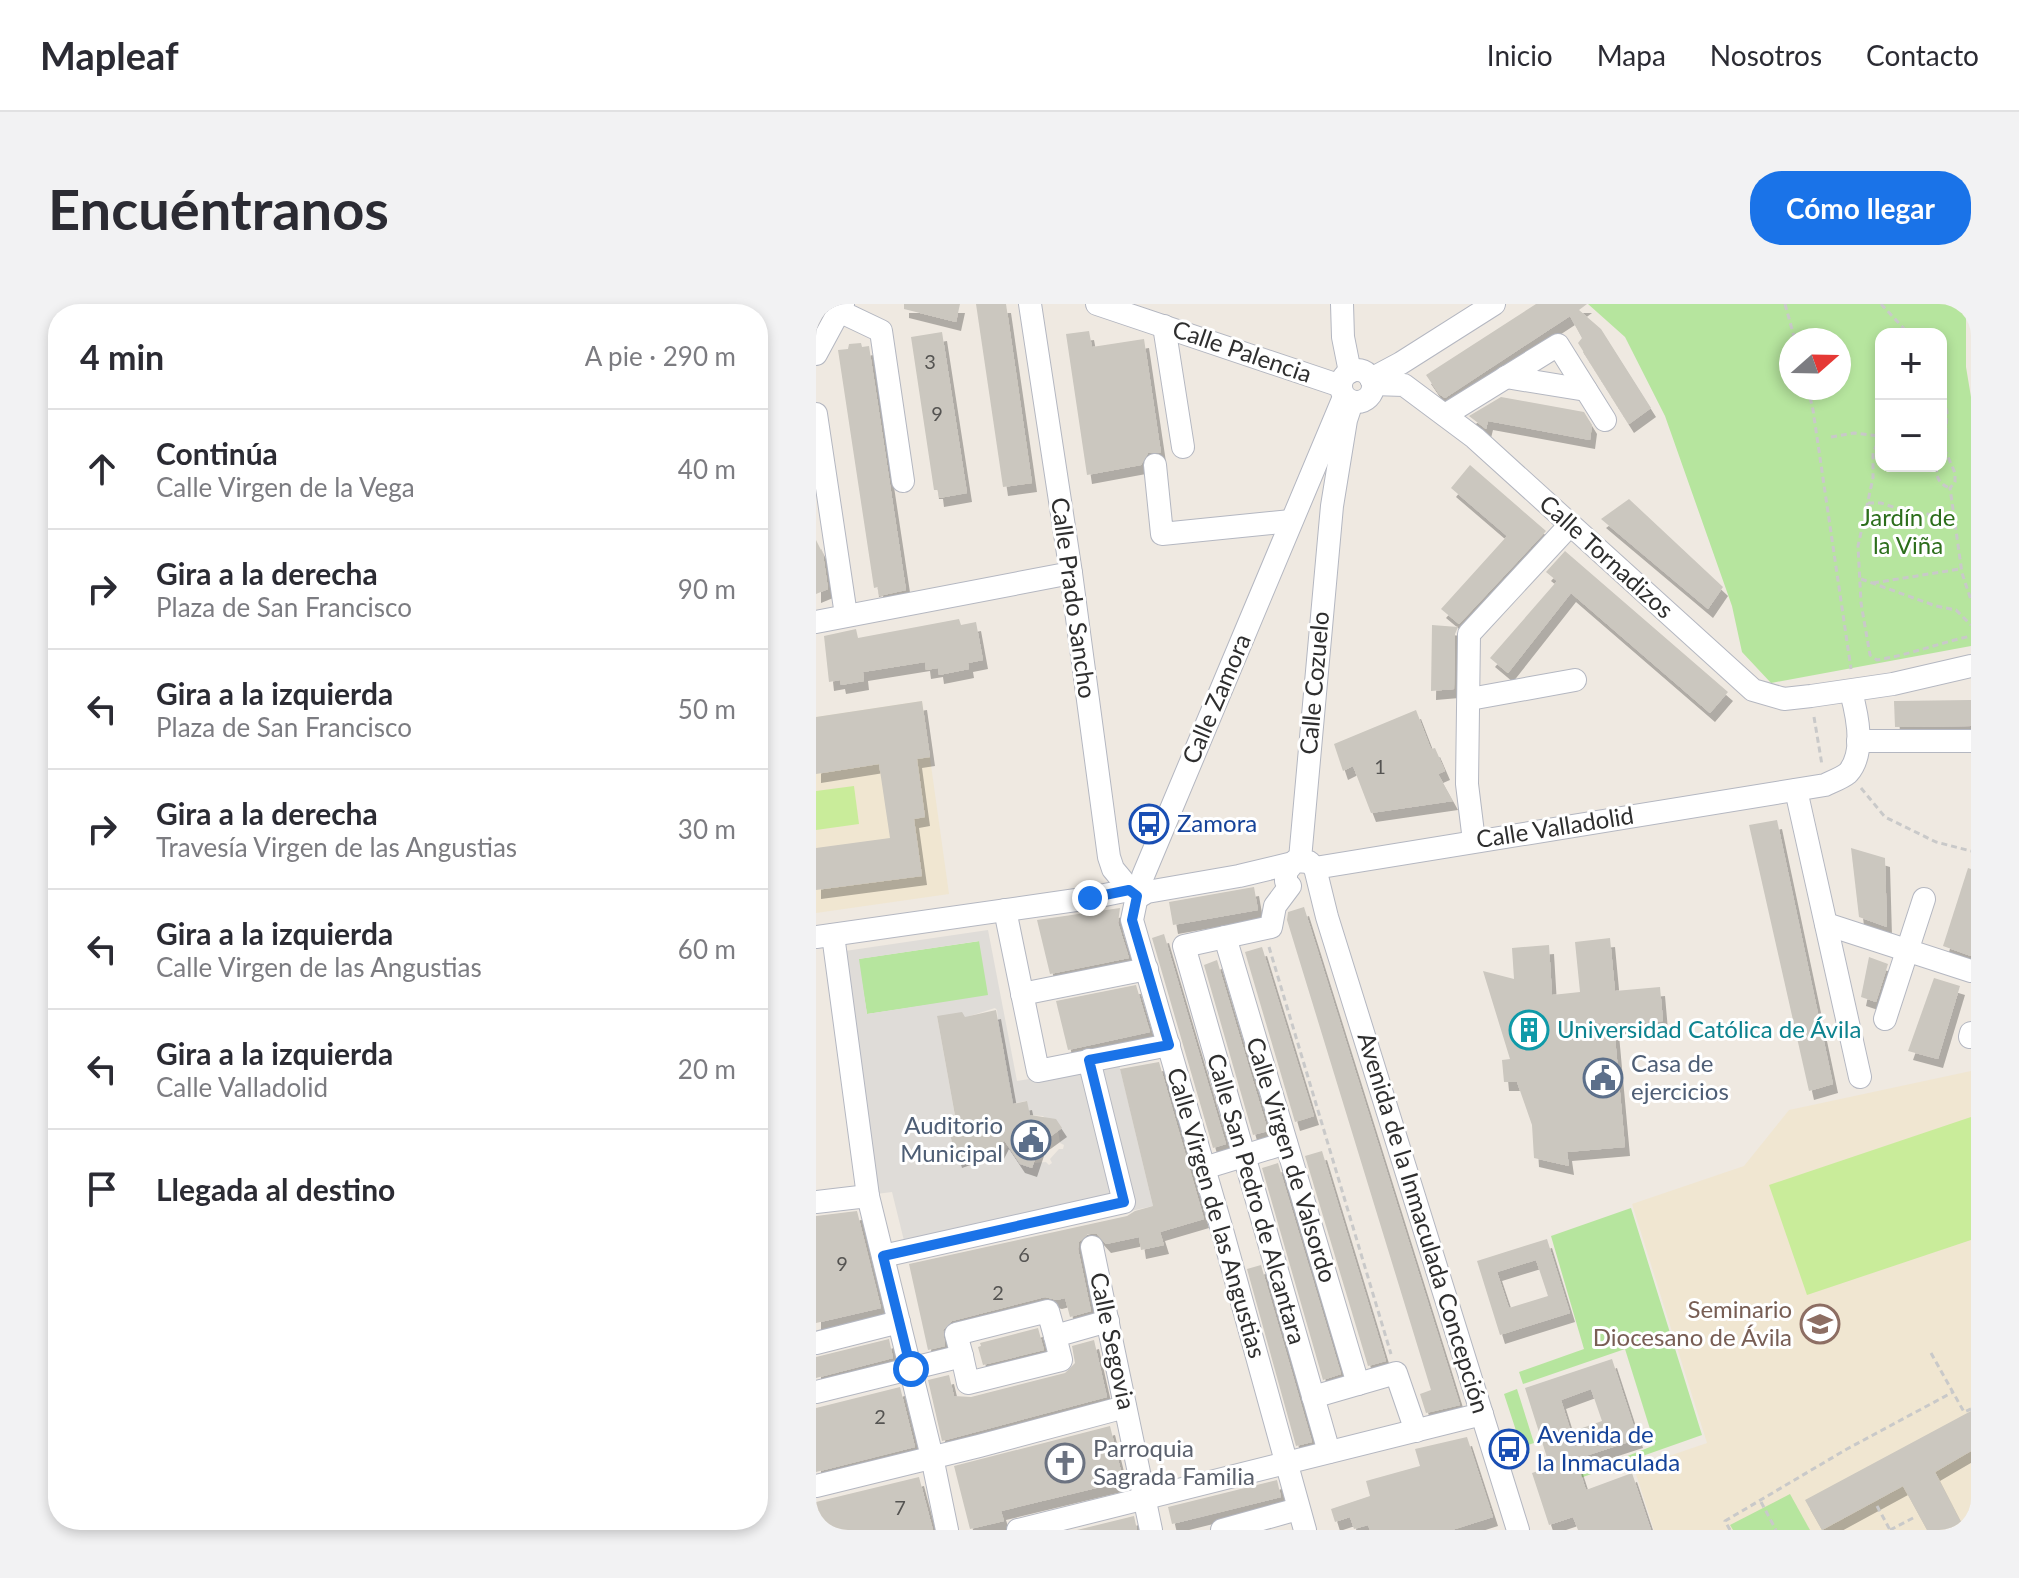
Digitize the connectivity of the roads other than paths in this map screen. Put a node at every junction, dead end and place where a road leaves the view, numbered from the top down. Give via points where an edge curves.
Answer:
1 (1030, 304) edge
2 (1097, 304) edge
3 (1342, 304) edge
4 (1487, 306) edge
5 (841, 308) edge
6 (1164, 326) junction
7 (816, 354) edge
8 (1506, 377) junction
9 (1355, 387) junction
10 (1586, 390) junction
11 (816, 414) edge
12 (1445, 415) junction
13 (1605, 420) dead end
14 (1183, 447) dead end
15 (1155, 465) dead end
16 (903, 481) dead end
17 (1302, 494) junction
18 (1332, 506) junction
19 (1291, 521) junction
20 (1569, 526) junction
21 (1071, 573) junction
22 (846, 615) junction
23 (816, 622) edge
24 (1971, 666) edge
25 (1575, 680) dead end
26 (1851, 683) junction
27 (1470, 699) junction
28 (1858, 741) junction
29 (1971, 741) edge
30 (1796, 790) junction
31 (1474, 841) junction
32 (1301, 875) junction
33 (1139, 888) junction
34 (1924, 899) dead end
35 (1005, 910) junction
36 (1826, 924) junction
37 (824, 936) edge
38 (1225, 937) junction
39 (1907, 951) junction
40 (1147, 969) junction
41 (1971, 971) edge
42 (1022, 994) junction
43 (1885, 1019) dead end
44 (1169, 1045) junction
45 (1089, 1060) junction
46 (1860, 1077) dead end
47 (1286, 1143) junction
48 (1244, 1156) junction
49 (1204, 1168) junction
50 (868, 1196) junction
51 (816, 1202) edge
52 (1092, 1247) dead end
53 (883, 1256) junction
54 (1108, 1321) junction
55 (899, 1322) junction
56 (1055, 1336) junction
57 (816, 1343) edge
58 (962, 1356) junction
59 (911, 1369) junction
60 (1358, 1384) junction
61 (816, 1392) edge
62 (1313, 1397) junction
63 (1125, 1407) junction
64 (1482, 1414) junction
65 (1416, 1431) junction
66 (1329, 1452) junction
67 (932, 1457) junction
68 (1285, 1463) junction
69 (816, 1486) edge
70 (1145, 1498) junction
71 (1301, 1519) edge
72 (1254, 1526) edge
73 (947, 1530) edge
74 (1018, 1530) edge
75 (1151, 1530) edge
76 (1222, 1530) edge
77 (1518, 1530) edge

1 - 21 street, Calle Prado Sancho
2 - 6 street, Calle Palencia
3 - 9 street via 1343,337
4 - 9 street
5 - 7 street
5 - 16 street via 881,331
6 - 9 street, Calle Palencia
6 - 14 street
8 - 10 street
8 - 10 street via 1558,345
8 - 12 street
9 - 12 street, Calle Tornadizos via 1404,385
9 - 17 street, Calle Zamora
9 - 18 street, Calle Cozuelo
10 - 13 street
11 - 22 street
12 - 20 street, Calle Tornadizos
15 - 19 street via 1162,534
17 - 18 street
17 - 19 street, Calle Zamora
18 - 32 street, Calle Cozuelo
19 - 33 street, Calle Zamora
20 - 26 street, Calle Tornadizos via 1753,690 1784,699
20 - 27 street via 1469,634
21 - 22 street
21 - 33 street, Calle Prado Sancho via 1109,857 1113,869
22 - 23 street
24 - 26 street, Calle Tornadizos
25 - 27 street
26 - 28 street
27 - 31 street via 1467,784
28 - 29 street
28 - 30 street, Calle Valladolid via 1848,772 1825,785
30 - 31 street, Calle Valladolid
30 - 36 street
31 - 32 street, Calle Valladolid
32 - 33 street, Calle Valladolid
32 - 38 street via 1275,906 1271,927
32 - 64 street, Avenida de la Inmaculada Concepción via 1327,917
33 - 35 street, Calle Valladolid
33 - 40 street, Calle Virgen de las Angustias via 1132,920
34 - 39 street
35 - 37 street, Calle Valladolid
35 - 42 street
36 - 39 street
36 - 46 street
37 - 50 street
38 - 47 street, Calle Virgen de Valsordo
38 - 48 street, Calle San Pedro de Alcantara via 1184,946
39 - 41 street
39 - 43 street
40 - 42 street
40 - 44 street, Calle Virgen de las Angustias
42 - 45 street via 1038,1071
44 - 45 street
44 - 49 street, Calle Virgen de las Angustias
45 - 53 street via 1124,1202 1085,1216
47 - 48 street
47 - 60 street, Calle Virgen de Valsordo
48 - 49 street
48 - 62 street, Calle San Pedro de Alcantara
49 - 68 street, Calle Virgen de las Angustias
50 - 51 street
50 - 53 street
52 - 54 street, Calle Segovia
53 - 55 street
54 - 56 street
54 - 63 street, Calle Segovia
55 - 57 street
55 - 59 street
56 - 58 street via 1048,1311 956,1334
56 - 58 street via 1061,1360 968,1383
58 - 59 street
59 - 61 street
59 - 67 street
60 - 62 street
60 - 65 street via 1396,1373
62 - 66 street, Calle San Pedro de Alcantara
63 - 67 street
63 - 70 street, Calle Segovia
64 - 65 street
64 - 77 street, Avenida de la Inmaculada Concepción
65 - 66 street
66 - 68 street
67 - 69 street
67 - 73 street
68 - 70 street
68 - 71 street, Calle Virgen de las Angustias
70 - 74 street
70 - 75 street, Calle Segovia
71 - 72 street
72 - 76 street

